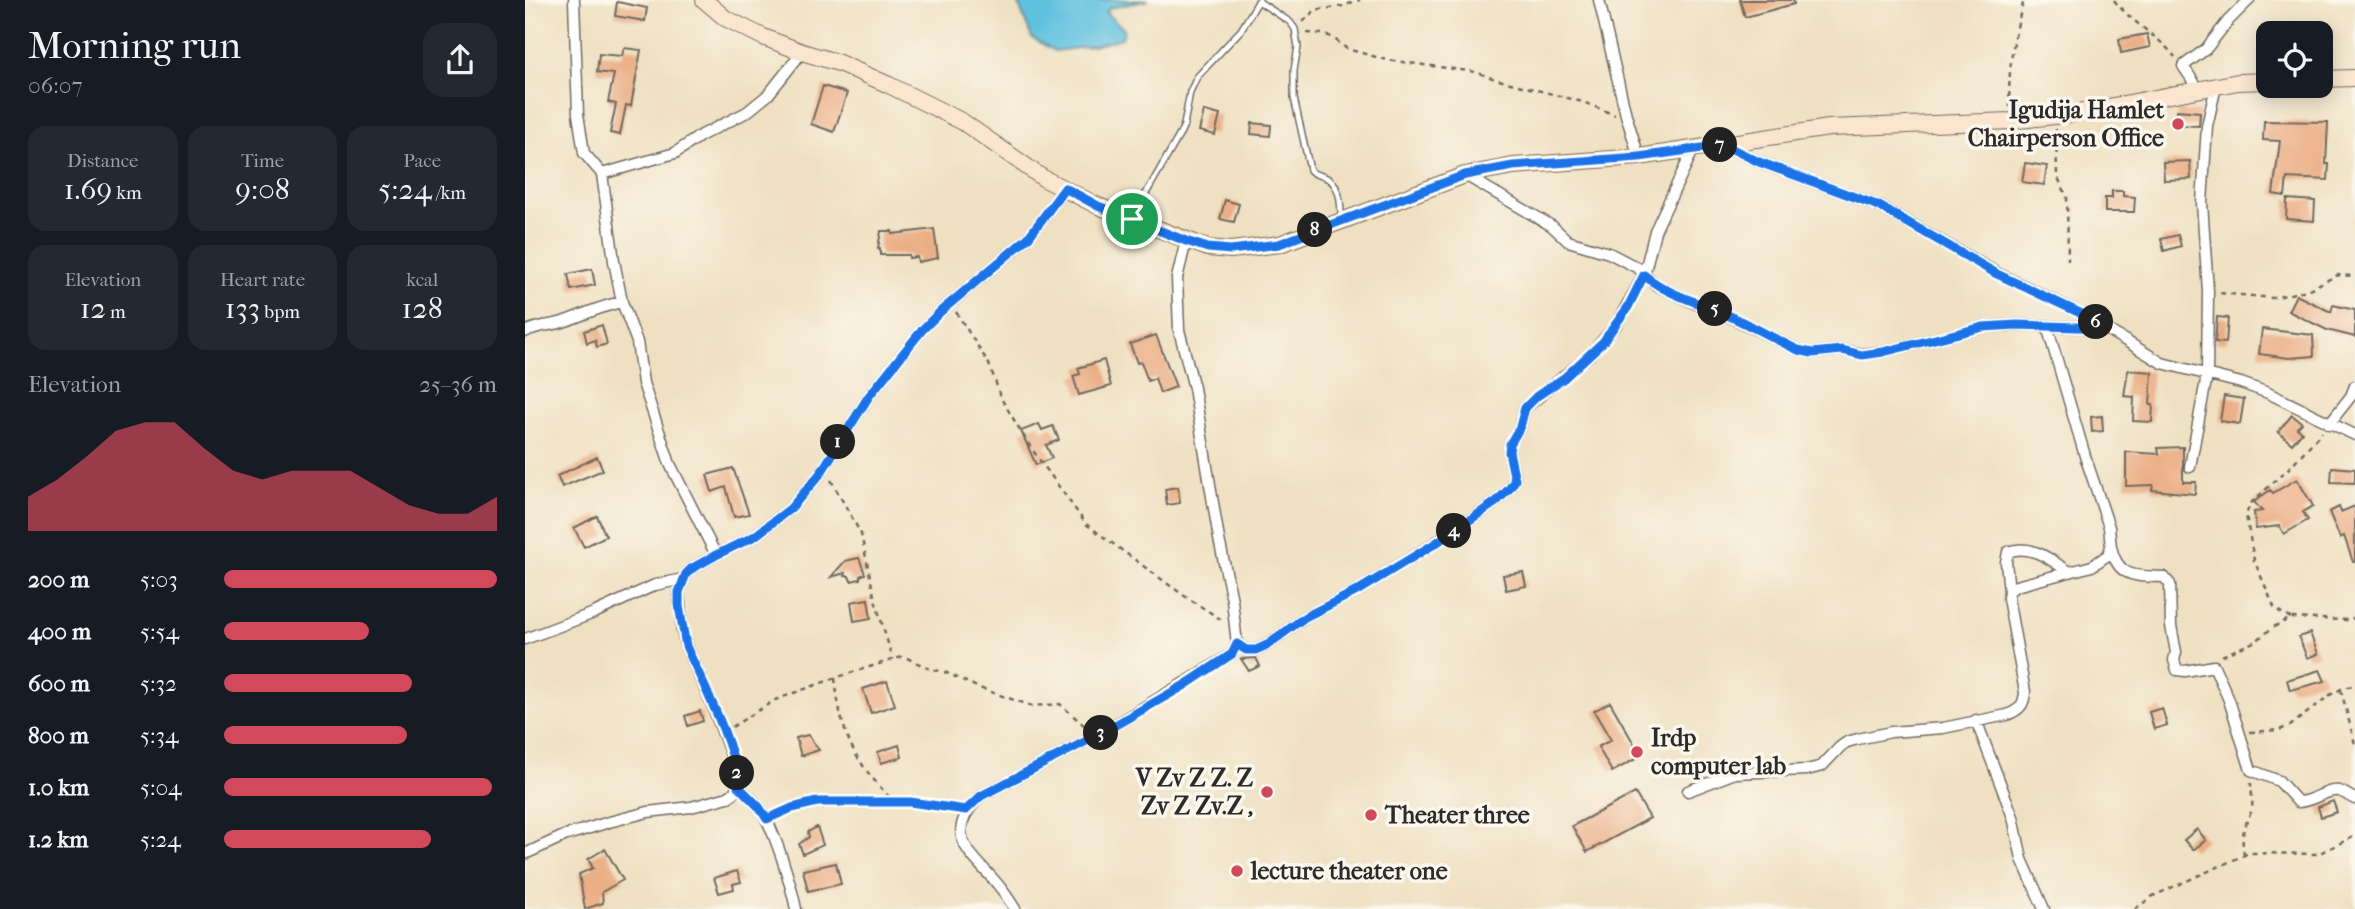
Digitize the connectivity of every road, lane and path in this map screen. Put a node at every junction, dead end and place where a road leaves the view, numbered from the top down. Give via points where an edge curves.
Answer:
1 (574, 0) edge
2 (704, 0) edge
3 (1259, 0) edge
4 (1360, 0) edge
5 (1599, 0) edge
6 (2024, 0) edge
7 (2114, 0) edge
8 (2249, 0) edge
9 (1293, 27) junction
10 (1296, 34) junction
11 (802, 52) junction
12 (2178, 62) dead end
13 (2355, 78) edge
14 (2333, 79) edge
15 (2256, 81) edge
16 (2216, 86) junction
17 (2199, 90) junction
18 (2056, 116) junction
19 (1628, 121) junction
20 (2011, 121) junction
21 (1724, 145) junction
22 (1694, 148) junction
23 (1639, 157) junction
24 (603, 174) junction
25 (1465, 175) junction
26 (1065, 188) junction
27 (1132, 219) junction
28 (1342, 220) junction
29 (1186, 241) junction
30 (2068, 260) dead end
31 (1644, 275) junction
32 (2355, 276) edge
33 (2207, 291) junction
34 (622, 302) junction
35 (950, 304) junction
36 (2047, 326) junction
37 (2106, 328) junction
38 (525, 332) edge
39 (2207, 375) junction
40 (2355, 386) edge
41 (2329, 424) junction
42 (2355, 435) edge
43 (2190, 467) dead end
44 (824, 468) junction
45 (2111, 547) junction
46 (716, 555) junction
47 (2070, 572) junction
48 (683, 579) junction
49 (2009, 591) junction
50 (2291, 618) junction
51 (2355, 618) edge
52 (1236, 632) junction
53 (525, 639) edge
54 (1237, 644) junction
55 (893, 660) junction
56 (2214, 666) junction
57 (835, 678) junction
58 (2355, 685) edge
59 (2341, 689) junction
60 (1976, 720) junction
61 (2238, 732) junction
62 (723, 733) junction
63 (1098, 735) junction
64 (2355, 744) edge
65 (2251, 770) junction
66 (738, 786) junction
67 (1688, 791) dead end
68 (2355, 799) edge
69 (893, 801) junction
70 (966, 810) junction
71 (767, 819) junction
72 (2355, 836) edge
73 (525, 854) edge
74 (2244, 855) junction
75 (796, 909) edge
76 (1014, 909) edge
77 (2044, 909) edge
78 (2135, 909) edge

1 - 24 street via 584,153
2 - 11 street via 725,19
3 - 9 lane
3 - 27 lane via 1241,30 1196,77 1184,125
4 - 9 path via 1319,8
5 - 19 street
6 - 20 path via 2012,54
7 - 12 path
8 - 17 street via 2206,49 2183,66
9 - 10 lane
10 - 19 path via 1322,34 1347,49 1387,60 1476,72 1583,102
10 - 28 lane via 1294,98 1310,170 1337,188
11 - 24 street via 768,95 747,111 675,153
11 - 26 street via 839,63 963,122 1043,178
13 - 14 street
15 - 16 street
16 - 17 street
16 - 33 street via 2204,163
17 - 18 street
18 - 20 street
18 - 30 path via 2057,176 2067,196
19 - 23 street
20 - 21 street via 1829,128
21 - 22 street
21 - 37 street via 1879,206 1997,274
22 - 23 street
22 - 31 street via 1655,231
23 - 25 street via 1513,166
24 - 34 street
25 - 28 street
25 - 31 street via 1552,226 1568,241 1609,253
26 - 27 street
26 - 35 street via 1028,238
27 - 29 street
28 - 29 street via 1279,244 1231,250
29 - 52 street via 1177,278 1179,330 1194,388
31 - 36 street via 1681,297 1812,353 1842,350 1862,355 1983,327
31 - 54 street via 1603,342 1525,408 1510,444 1515,480 1496,502 1357,591 1305,617 1269,644 1246,650
32 - 33 path via 2338,275 2307,290 2273,298
33 - 39 street
34 - 38 street
34 - 46 street via 670,464
35 - 44 street via 922,330 869,396
35 - 52 path via 989,364 1002,400 1031,448 1086,524
36 - 37 street
36 - 45 street via 2109,527
37 - 39 street via 2162,363
39 - 41 street via 2268,393
39 - 43 street
40 - 41 street
41 - 42 street
41 - 50 path via 2250,504 2246,515 2254,560 2275,609
44 - 46 street via 791,508 755,536
44 - 55 path via 860,534
45 - 47 street via 2108,555 2092,566
45 - 56 street via 2113,558 2131,576 2164,578 2170,584 2177,670
46 - 48 street
47 - 49 street
47 - 49 street via 2044,555 2017,549 2008,552 2005,562
48 - 53 street via 655,585
48 - 62 street via 679,592 686,646
49 - 60 street via 2024,703 2007,715
50 - 51 path
50 - 56 path via 2220,657
52 - 54 street
54 - 63 street via 1232,654
55 - 57 path
55 - 63 path via 907,658 1031,706 1060,704
56 - 61 street
57 - 62 path via 775,700
57 - 69 path via 838,711 852,749
58 - 59 path
59 - 61 path via 2290,726
59 - 64 path
60 - 67 street via 1858,739 1840,747 1822,766 1735,773
60 - 77 street via 2013,817 2022,859
61 - 65 street
62 - 66 street
63 - 70 street via 981,796
65 - 68 street via 2279,781 2298,802 2339,791
65 - 74 path via 2252,803 2243,829
66 - 71 street
66 - 73 street via 728,797 609,822
69 - 70 path
69 - 71 path via 817,802
70 - 76 street via 963,834 971,857
71 - 75 street
72 - 74 path via 2318,855
74 - 78 path via 2153,896

